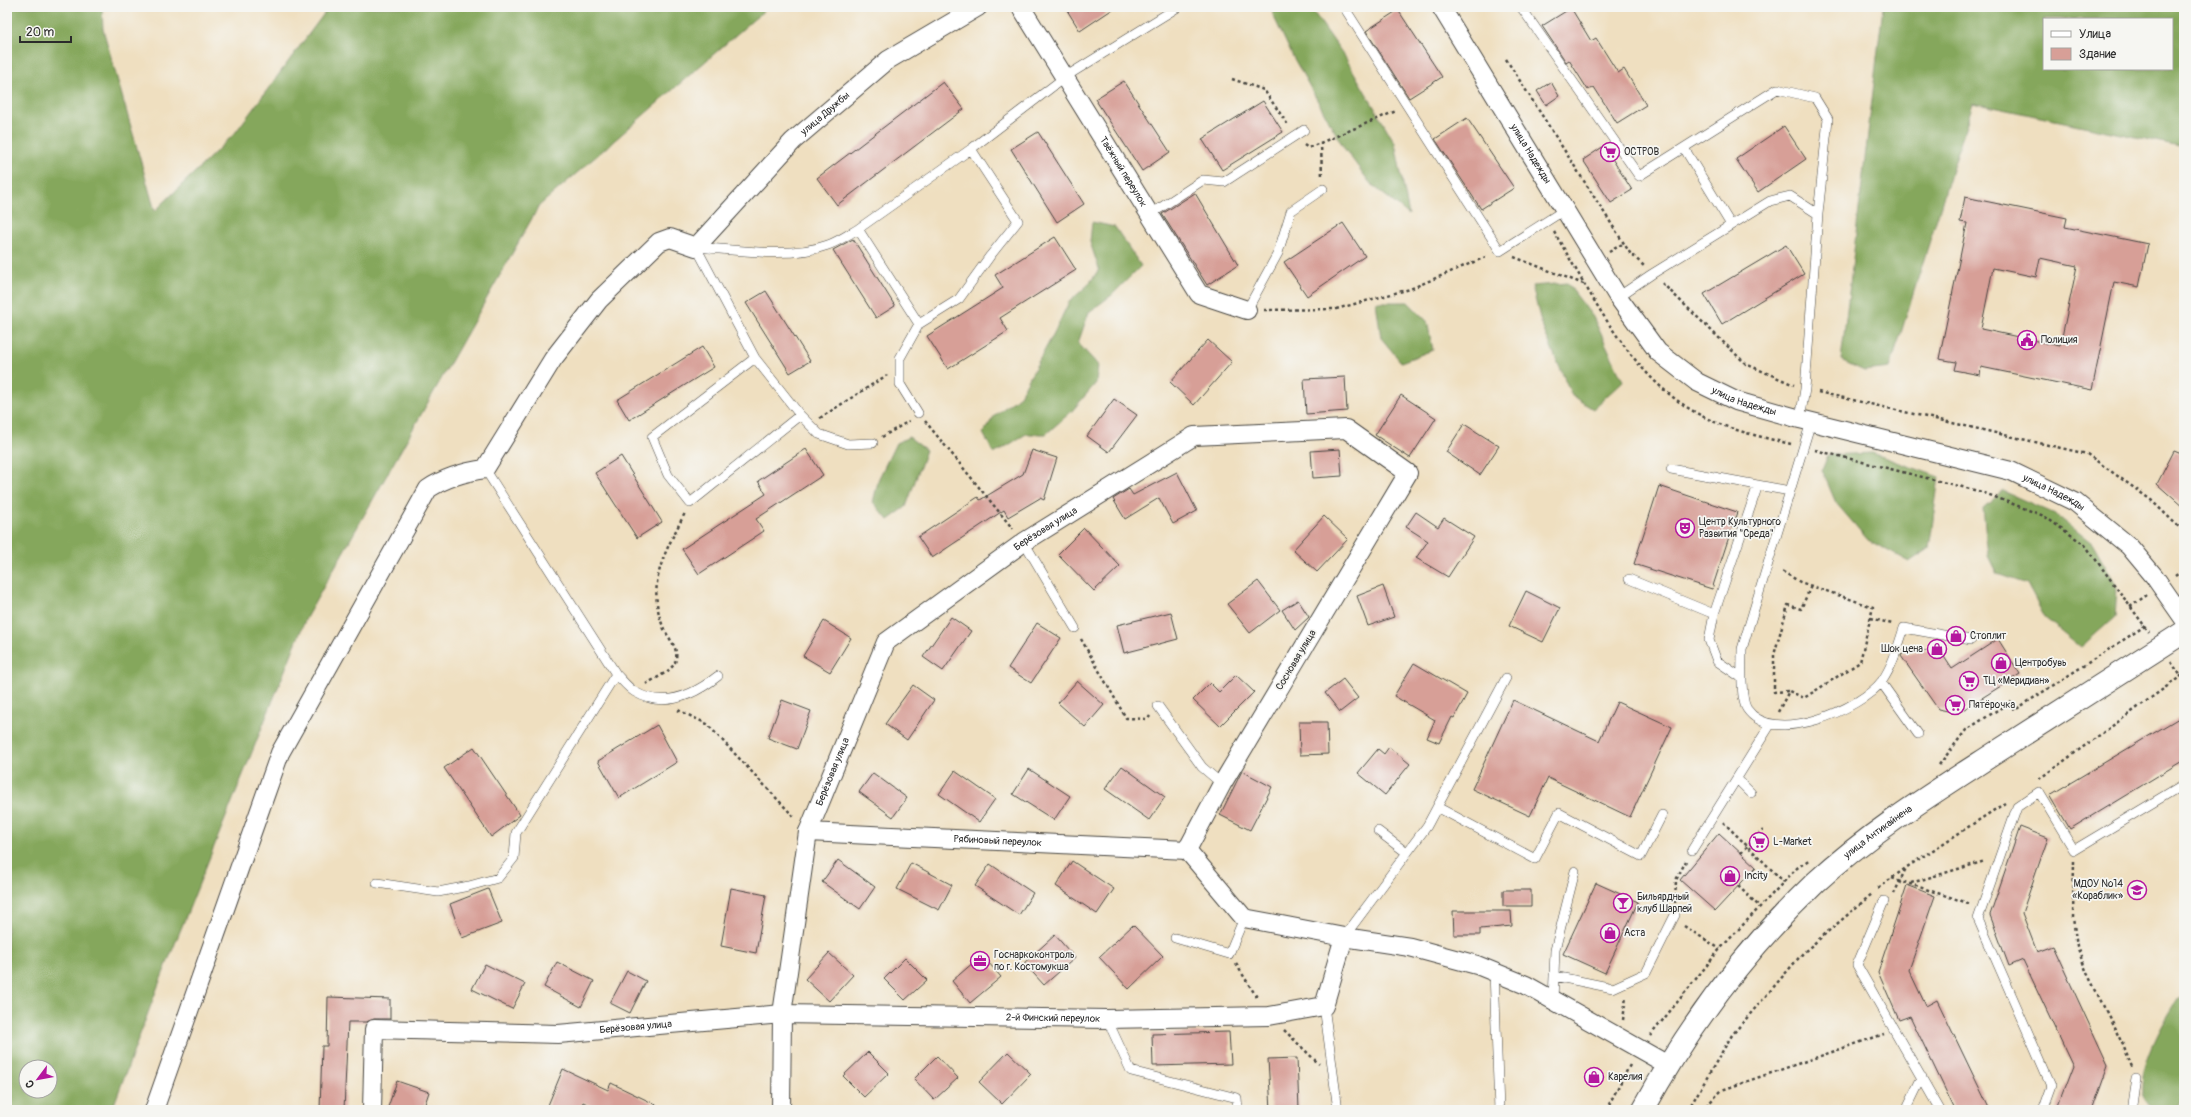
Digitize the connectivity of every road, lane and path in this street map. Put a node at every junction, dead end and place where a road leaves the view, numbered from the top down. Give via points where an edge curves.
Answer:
1 (978, 7) edge
2 (1021, 7) edge
3 (1178, 7) edge
4 (1344, 7) edge
5 (1441, 7) edge
6 (1521, 7) edge
7 (1065, 77) junction
8 (1232, 79) dead end
9 (1408, 106) junction
10 (1304, 130) dead end
11 (1296, 136) junction
12 (1321, 142) junction
13 (1684, 148) junction
14 (971, 149) junction
15 (1322, 189) joint
16 (1566, 209) junction
17 (1151, 214) junction
18 (1818, 214) junction
19 (1548, 221) junction
20 (1731, 225) junction
21 (858, 229) junction
22 (696, 247) junction
23 (1500, 251) junction
24 (1586, 285) junction
25 (1618, 297) junction
26 (1247, 310) junction
27 (919, 324) junction
28 (755, 358) junction
29 (900, 367) junction
30 (918, 413) junction
31 (800, 415) junction
32 (1806, 420) junction
33 (810, 424) junction
34 (873, 443) joint
35 (1804, 447) junction
36 (485, 469) junction
37 (1671, 469) dead end
38 (1408, 473) joint
39 (1758, 485) junction
40 (1790, 492) junction
41 (690, 503) junction
42 (1024, 542) junction
43 (1769, 563) junction
44 (1629, 579) dead end
45 (1811, 586) junction
46 (1714, 614) junction
47 (1871, 618) junction
48 (2184, 619) edge
49 (1075, 628) joint
50 (1904, 628) junction
51 (2184, 632) edge
52 (1971, 640) dead end
53 (2160, 647) junction
54 (616, 674) junction
55 (2184, 674) edge
56 (718, 676) dead end
57 (2181, 676) junction
58 (1506, 678) dead end
59 (1742, 678) junction
60 (1881, 682) junction
61 (1789, 691) junction
62 (634, 692) junction
63 (656, 700) junction
64 (1158, 706) joint
65 (1770, 725) junction
66 (1918, 734) dead end
67 (1737, 779) junction
68 (2034, 782) dead end
69 (1222, 784) junction
70 (2184, 784) edge
71 (1751, 793) dead end
72 (2009, 800) dead end
73 (1437, 808) junction
74 (1715, 814) junction
75 (1662, 815) dead end
76 (1763, 830) dead end
77 (1378, 831) dead end
78 (808, 832) junction
79 (1748, 846) junction
80 (1187, 850) junction
81 (1692, 850) joint
82 (2074, 850) junction
83 (1407, 853) junction
84 (1741, 854) dead end
85 (2000, 856) junction
86 (1907, 866) junction
87 (1575, 870) dead end
88 (1892, 878) junction
89 (1900, 880) junction
90 (1784, 882) dead end
91 (377, 883) dead end
92 (1910, 884) junction
93 (1738, 886) dead end
94 (1888, 901) joint
95 (1760, 907) dead end
96 (1982, 908) junction
97 (1675, 915) joint
98 (1244, 918) junction
99 (1691, 931) dead end
100 (1344, 937) junction
101 (1175, 938) dead end
102 (1720, 949) dead end
103 (1229, 954) junction
104 (1494, 971) junction
105 (1554, 976) junction
106 (1553, 1000) junction
107 (1324, 1006) junction
108 (782, 1014) junction
109 (1269, 1016) junction
110 (1107, 1020) junction
111 (1895, 1030) junction
112 (1668, 1065) junction
113 (1922, 1077) junction
114 (1334, 1078) junction
115 (2136, 1079) joint
116 (154, 1110) edge
117 (372, 1110) edge
118 (781, 1110) edge
119 (1238, 1110) edge
120 (1338, 1110) edge
121 (1499, 1110) edge
122 (1643, 1110) edge
123 (1688, 1110) edge
124 (1702, 1110) edge
125 (1906, 1110) edge
126 (1940, 1110) edge
127 (2042, 1110) edge
128 (2130, 1110) edge

1 - 22 street, улица Дружбы via 888,60 793,141
2 - 7 street, Таёжный переулок
3 - 7 lane
4 - 9 lane
5 - 16 street, улица Надежды
6 - 13 lane via 1639,176
7 - 14 lane
7 - 17 street, Таёжный переулок
8 - 11 path via 1264,90
9 - 12 path
9 - 23 lane
10 - 11 lane
11 - 12 path via 1308,148
11 - 17 lane via 1224,182 1203,180
12 - 15 path
13 - 18 lane via 1777,89 1815,98 1828,119
13 - 20 lane
14 - 21 lane
14 - 27 lane via 1018,221 959,299
15 - 26 lane via 1291,211 1278,253
16 - 19 lane
16 - 25 street, улица Надежды
17 - 26 street, Таёжный переулок via 1199,294
18 - 20 lane via 1790,196 1770,201
18 - 32 lane via 1805,389
19 - 23 lane
19 - 24 path
20 - 25 lane
21 - 22 lane via 828,245 806,249 773,252
21 - 27 lane
22 - 28 lane
22 - 36 street via 670,238 658,242 598,300 553,359
23 - 24 path
23 - 26 path via 1410,289 1336,309
24 - 35 path via 1622,343 1656,384 1701,416 1740,431
25 - 32 street, улица Надежды via 1658,352 1696,382 1736,401
27 - 29 lane via 900,358
28 - 31 lane
28 - 41 lane via 652,437 668,475
29 - 30 lane via 900,384
29 - 33 path
30 - 34 path
30 - 42 path
31 - 33 lane
31 - 41 lane
32 - 35 lane
32 - 48 street, улица Надежды via 2011,471 2075,502 2129,546
33 - 34 lane via 819,434 848,444
35 - 40 lane
35 - 53 path via 1982,492 2044,516 2085,545
36 - 54 lane
36 - 116 street via 464,472 440,481 428,489 280,753
37 - 39 lane
38 - 42 street, Берёзовая улица via 1346,429 1194,436
38 - 69 street, Сосновая улица
39 - 40 lane
39 - 46 lane
40 - 43 lane
41 - 62 path via 664,554 656,580 656,602 664,629 674,645 676,661 671,669
42 - 49 lane
42 - 78 street, Берёзовая улица via 886,642
43 - 45 path
43 - 59 lane via 1742,649
44 - 46 lane
45 - 47 path via 1873,607
45 - 61 path via 1801,609 1788,605 1774,655 1774,692
46 - 59 lane via 1709,640 1717,661
47 - 50 path
47 - 61 path via 1860,662 1804,698
49 - 64 path via 1126,718 1148,719
50 - 52 lane
50 - 60 lane via 1891,666
51 - 53 main road, улица Антикайнена
53 - 57 path
53 - 112 main road, улица Антикайнена via 1922,800 1870,838 1817,882 1764,936 1720,988
54 - 62 lane
54 - 91 lane via 516,833 514,858 498,878 438,892
55 - 57 path
56 - 63 lane via 689,695
57 - 68 path
58 - 73 lane
59 - 65 lane via 1747,708 1755,717
60 - 65 lane via 1853,704 1822,717 1788,726
60 - 66 lane
61 - 65 path
62 - 63 lane
63 - 78 path via 707,724
64 - 69 lane via 1202,767
65 - 67 lane
67 - 71 lane
67 - 74 lane
69 - 80 street, Сосновая улица
70 - 82 lane
72 - 86 path
73 - 75 lane via 1535,859 1559,813 1641,856
73 - 83 lane
74 - 79 path
74 - 81 lane
76 - 79 path
77 - 83 lane
78 - 80 street, Рябиновый переулок
78 - 108 street, Берёзовая улица
79 - 84 path
79 - 90 path
80 - 98 street
81 - 97 path via 1676,880
82 - 85 lane via 2039,792 2017,807
82 - 115 path via 2073,918 2077,947 2123,1045
83 - 100 lane
85 - 92 path
85 - 96 lane
86 - 88 path
86 - 89 path
87 - 105 lane via 1555,950
88 - 89 path
88 - 123 path via 1803,953 1732,1035
89 - 92 path
89 - 94 path
92 - 96 path
93 - 95 path
94 - 111 lane via 1858,965
96 - 127 lane via 1978,919 2051,1085
97 - 105 lane via 1646,974 1613,988
98 - 100 street
98 - 103 lane
99 - 102 path
100 - 104 street via 1410,947
100 - 107 street
101 - 103 lane
103 - 109 path
104 - 106 street
104 - 121 lane
105 - 106 lane
106 - 112 street
107 - 109 street, 2-й Финский переулок
107 - 114 lane
108 - 110 street, 2-й Финский переулок
108 - 117 street, Берёзовая улица via 558,1034 374,1029
108 - 118 street
109 - 110 street, 2-й Финский переулок
109 - 114 path
110 - 119 lane via 1131,1071 1237,1098
111 - 113 lane
111 - 124 path via 1722,1090
112 - 122 main road, улица Антикайнена
113 - 125 lane
113 - 126 lane
114 - 120 lane
115 - 128 lane

